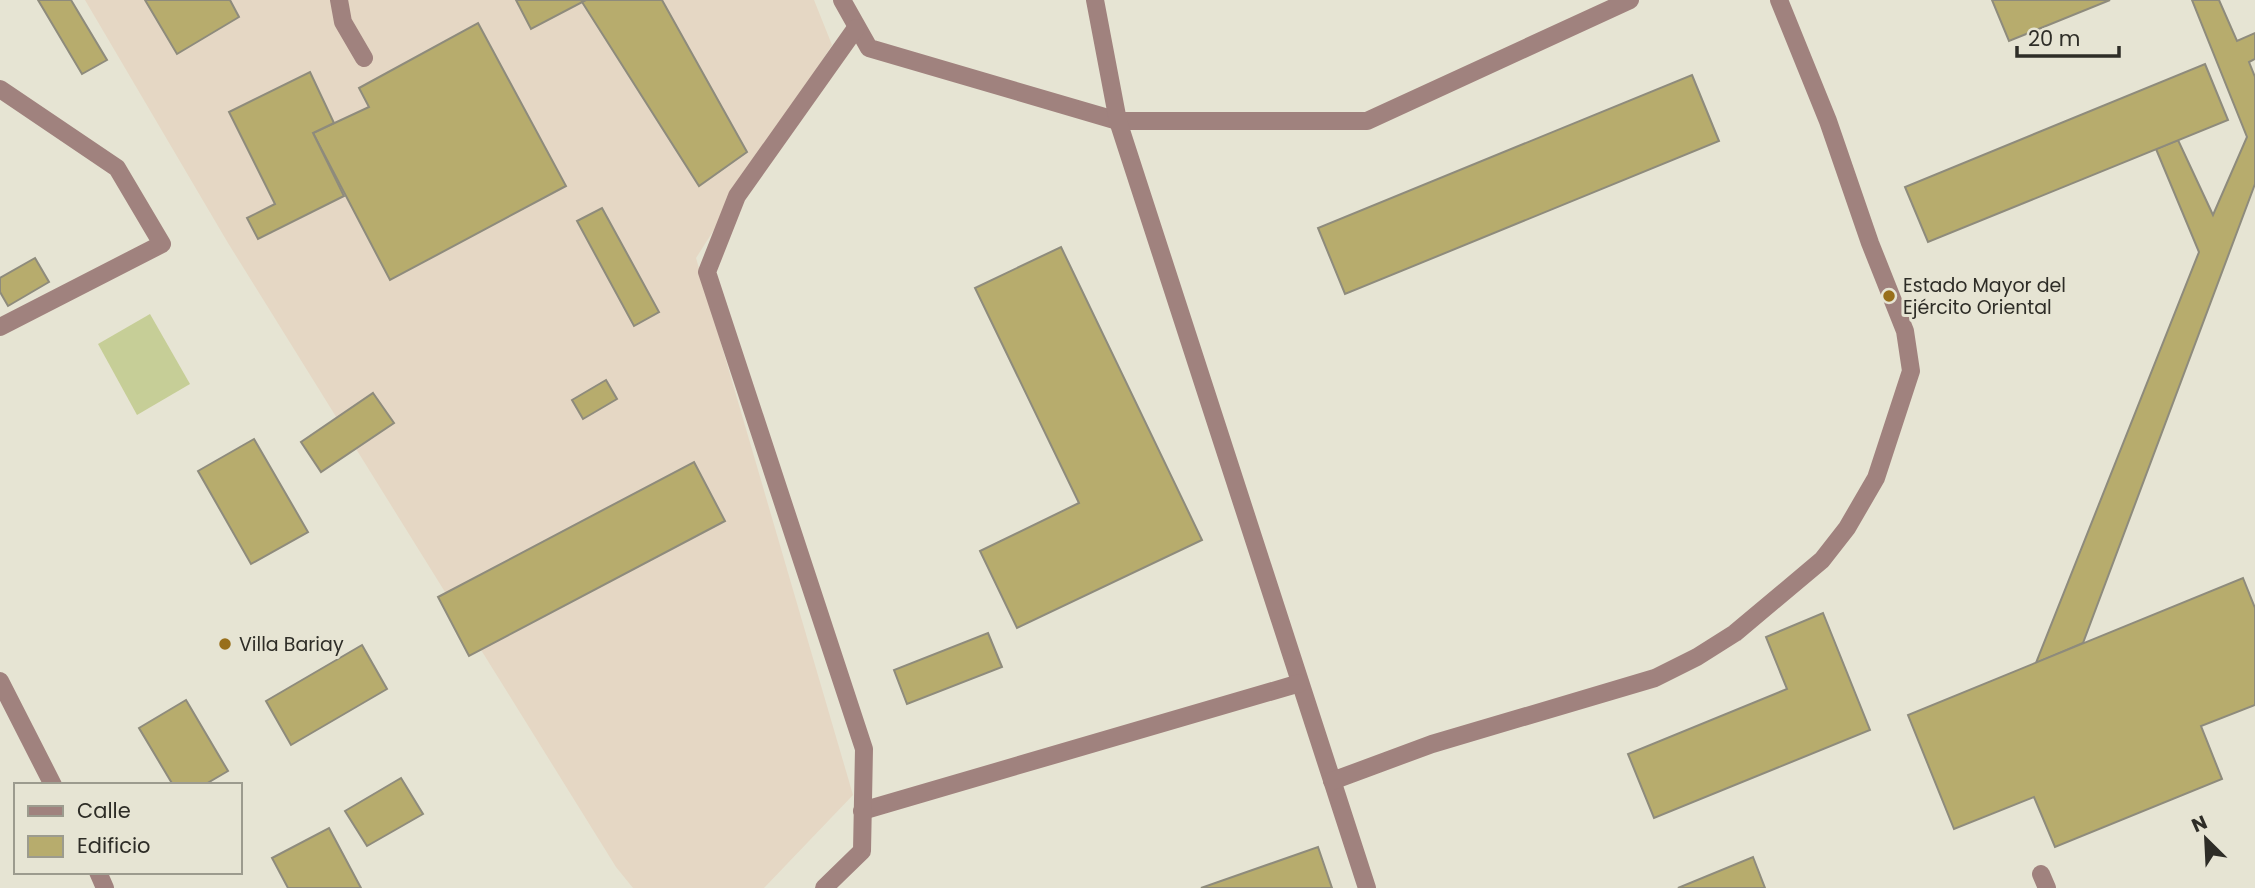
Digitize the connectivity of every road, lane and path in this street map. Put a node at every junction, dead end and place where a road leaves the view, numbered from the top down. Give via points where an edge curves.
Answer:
1 (339, 0) edge
2 (842, 0) edge
3 (1095, 0) edge
4 (1630, 0) edge
5 (1779, 0) edge
6 (856, 28) junction
7 (363, 58) dead end
8 (0, 89) edge
9 (1118, 121) junction
10 (0, 327) edge
11 (0, 681) edge
12 (1300, 683) junction
13 (1332, 781) junction
14 (52, 783) edge
15 (862, 811) junction
16 (830, 885) edge
17 (1367, 888) edge

1 - 7 street via 343,22
2 - 6 street
3 - 9 street
4 - 9 street via 1367,121
5 - 13 street via 1905,331 1911,371 1876,478 1822,560 1735,633 1697,657 1655,678 1432,744
6 - 9 street via 869,48
6 - 15 street via 737,195 707,272 864,749
8 - 10 street via 117,168 162,244
9 - 12 street
11 - 14 street
12 - 13 street
12 - 15 street
13 - 17 street
15 - 16 street via 862,851

